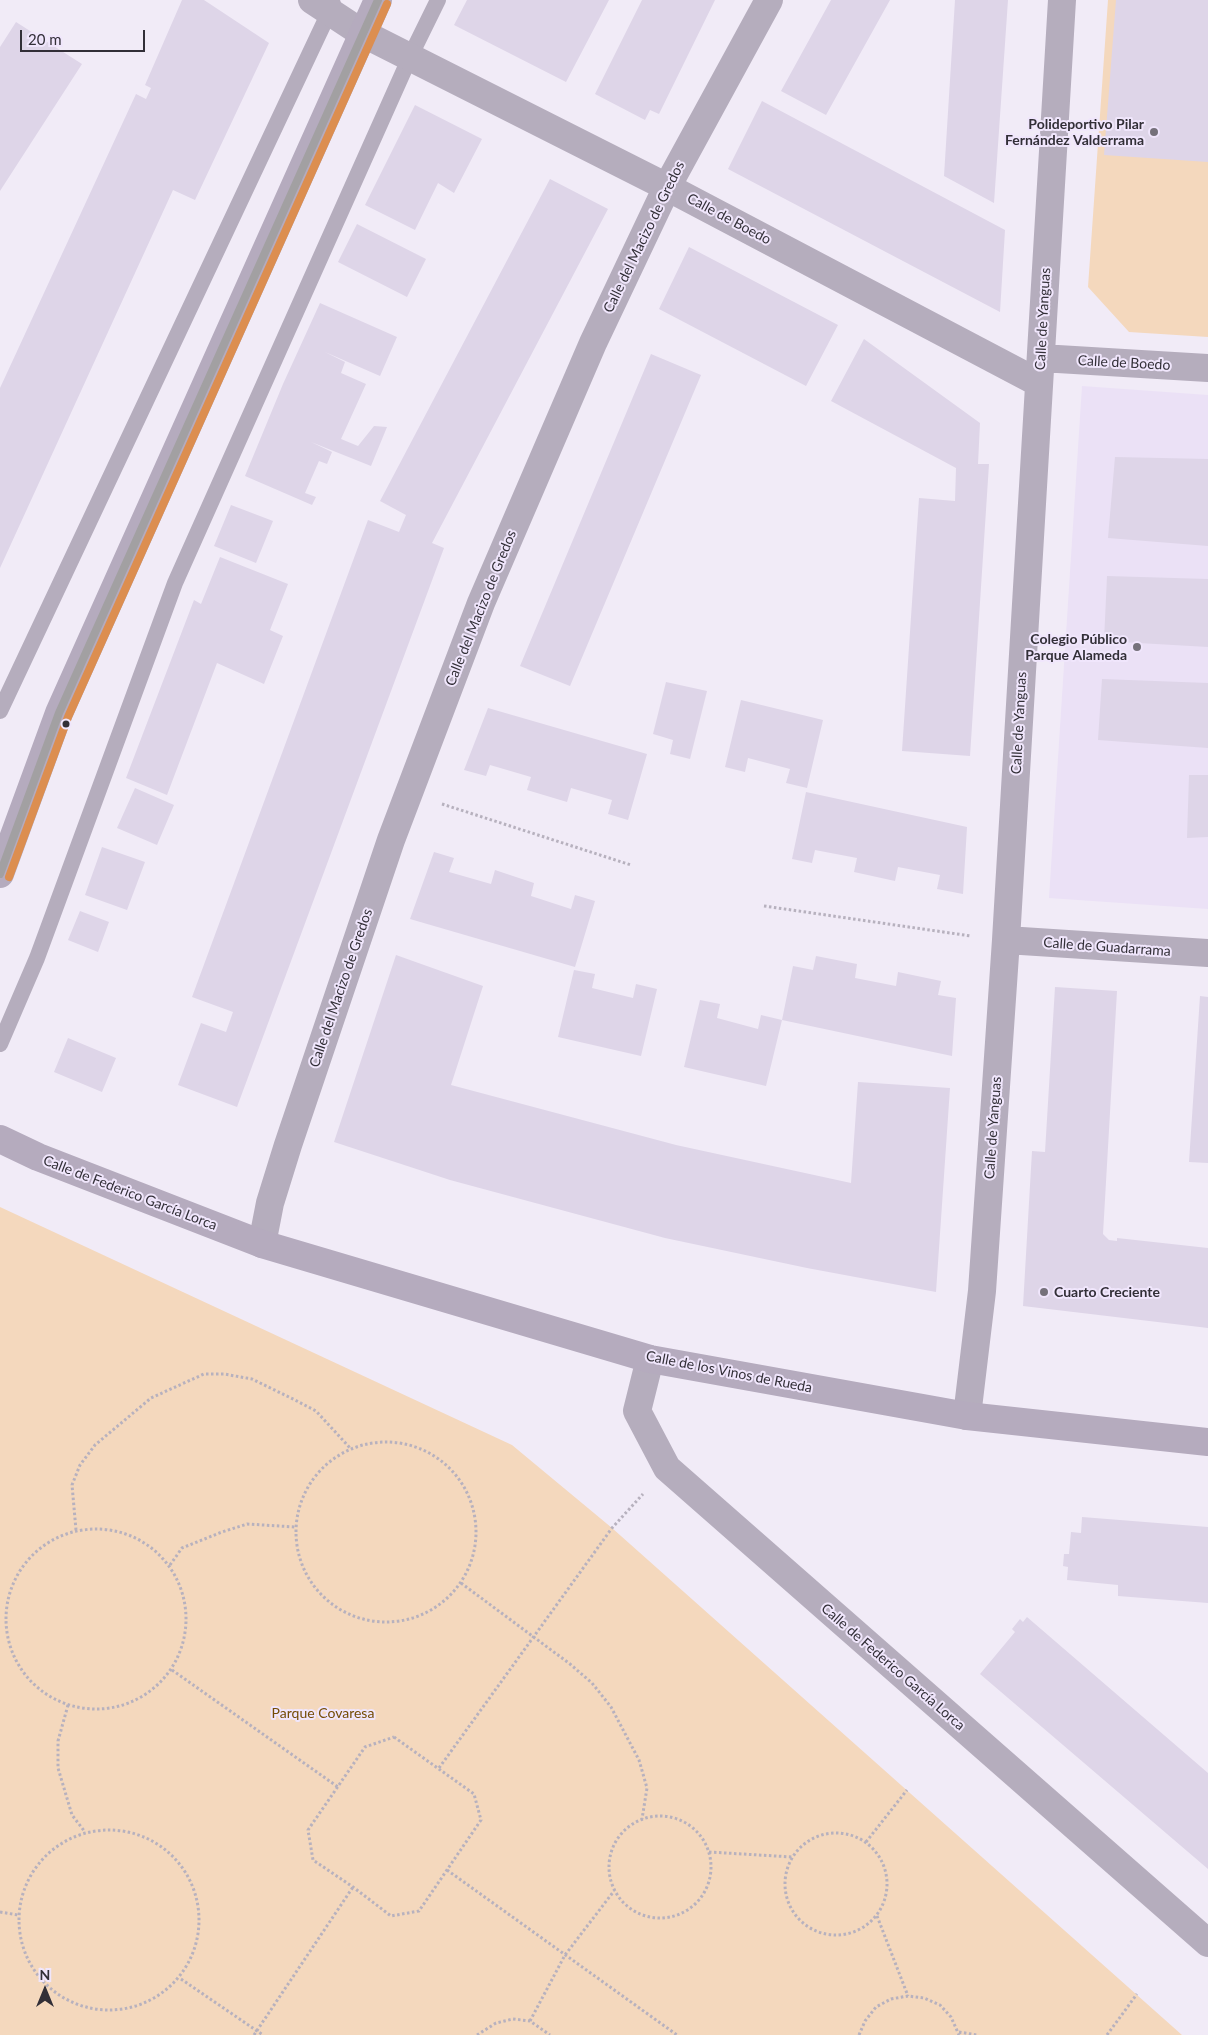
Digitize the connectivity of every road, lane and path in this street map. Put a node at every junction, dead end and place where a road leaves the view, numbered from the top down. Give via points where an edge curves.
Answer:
1 (378, 0) edge
2 (438, 0) edge
3 (769, 0) edge
4 (1062, 0) edge
5 (326, 4) edge
6 (362, 33) junction
7 (410, 57) junction
8 (667, 187) junction
9 (1208, 368) edge
10 (1040, 370) junction
11 (0, 712) edge
12 (408, 793) junction
13 (631, 865) dead end
14 (0, 874) edge
15 (764, 906) dead end
16 (1006, 940) junction
17 (1208, 953) edge
18 (0, 1044) edge
19 (0, 1139) edge
20 (262, 1244) junction
21 (650, 1359) junction
22 (967, 1416) junction
23 (1208, 1442) edge
24 (352, 1449) junction
25 (667, 1468) junction
26 (295, 1527) junction
27 (76, 1530) junction
28 (170, 1565) junction
29 (461, 1582) junction
30 (7, 1628) junction
31 (0, 1629) edge
32 (534, 1637) junction
33 (172, 1670) junction
34 (68, 1705) junction
35 (439, 1768) junction
36 (338, 1787) junction
37 (907, 1790) dead end
38 (642, 1819) junction
39 (85, 1832) junction
40 (866, 1842) junction
41 (709, 1852) junction
42 (792, 1857) junction
43 (447, 1870) junction
44 (353, 1887) junction
45 (614, 1892) junction
46 (0, 1912) edge
47 (18, 1915) junction
48 (877, 1916) junction
49 (1208, 1943) edge
50 (565, 1955) junction
51 (181, 1979) junction
52 (1136, 1994) dead end
53 (908, 1996) junction
54 (530, 2021) junction
55 (257, 2031) junction
56 (959, 2033) edge
57 (254, 2035) edge
58 (262, 2035) edge
59 (478, 2035) edge
60 (550, 2035) edge
61 (677, 2035) edge
62 (859, 2035) edge
63 (977, 2035) edge
64 (1107, 2035) edge

1 - 6 street
2 - 7 lane
3 - 8 street, Calle del Macizo de Gredos
4 - 10 street, Calle de Yanguas
5 - 6 street, Calle de Boedo
5 - 11 lane
6 - 7 street, Calle de Boedo
6 - 14 street via 59,714
7 - 8 street, Calle de Boedo
7 - 18 lane via 175,583 37,958
8 - 10 street, Calle de Boedo
8 - 12 street, Calle del Macizo de Gredos via 593,343 485,594
9 - 10 street, Calle de Boedo
10 - 16 street, Calle de Yanguas
12 - 13 path
12 - 20 street, Calle del Macizo de Gredos via 288,1145 270,1203
15 - 16 path
16 - 17 street, Calle de Guadarrama
16 - 22 street, Calle de Yanguas via 982,1291
19 - 20 street, Calle de Federico García Lorca via 38,1157
20 - 21 street, Calle de los Vinos de Rueda
21 - 22 street, Calle de los Vinos de Rueda
21 - 25 street, Calle de Federico García Lorca via 638,1411
22 - 23 street, Calle de los Vinos de Rueda
24 - 26 path via 337,1456 316,1474 301,1498
24 - 27 path via 316,1411 295,1400 252,1379 204,1374 151,1398 95,1445 80,1465 72,1485
24 - 29 path via 362,1444 389,1441 416,1446 440,1459 459,1478 472,1502 477,1529 474,1556
25 - 32 path via 612,1528
25 - 49 street, Calle de Federico García Lorca
26 - 28 path via 247,1524 182,1548
26 - 29 path via 298,1556 311,1583 331,1604 357,1618 386,1623 415,1618 441,1604
27 - 28 path via 99,1528 126,1533 150,1546
27 - 30 path via 47,1542 26,1560 12,1586 6,1614
28 - 33 path via 183,1590 187,1616 184,1644
29 - 32 path
30 - 31 path
30 - 34 path via 9,1644 21,1670 42,1692
32 - 35 path
32 - 38 path via 592,1683 611,1707 635,1752 647,1788
33 - 34 path via 152,1692 125,1705 96,1710
33 - 36 path
34 - 39 path via 58,1741 58,1768 72,1815
35 - 36 path via 394,1737 364,1747
35 - 43 path via 474,1794 481,1820
36 - 44 path via 308,1830 313,1860
37 - 40 path
38 - 41 path via 675,1818 702,1837
38 - 45 path via 626,1828 609,1857 609,1876
39 - 47 path via 60,1844 40,1861 24,1887
39 - 51 path via 112,1829 139,1834 163,1846 183,1866 195,1890 200,1917 197,1944
40 - 42 path via 852,1834 818,1835 803,1844
40 - 48 path via 878,1853 888,1884 885,1901
41 - 42 path
41 - 45 path via 710,1876 700,1899 673,1917 640,1915
42 - 48 path via 785,1874 785,1892 791,1908 816,1931 833,1935 850,1933 865,1927
43 - 44 path via 419,1911 391,1916
43 - 50 path
44 - 55 path
45 - 50 path
46 - 47 path
47 - 51 path via 21,1944 34,1971 54,1992 80,2006 109,2010 138,2006
48 - 53 path
50 - 54 path
50 - 61 path
51 - 55 path
52 - 64 path
53 - 56 path via 940,2005
53 - 62 path via 891,1999 876,2007
54 - 59 path via 513,2019 496,2023
54 - 60 path
55 - 57 path
55 - 58 path
56 - 63 path

